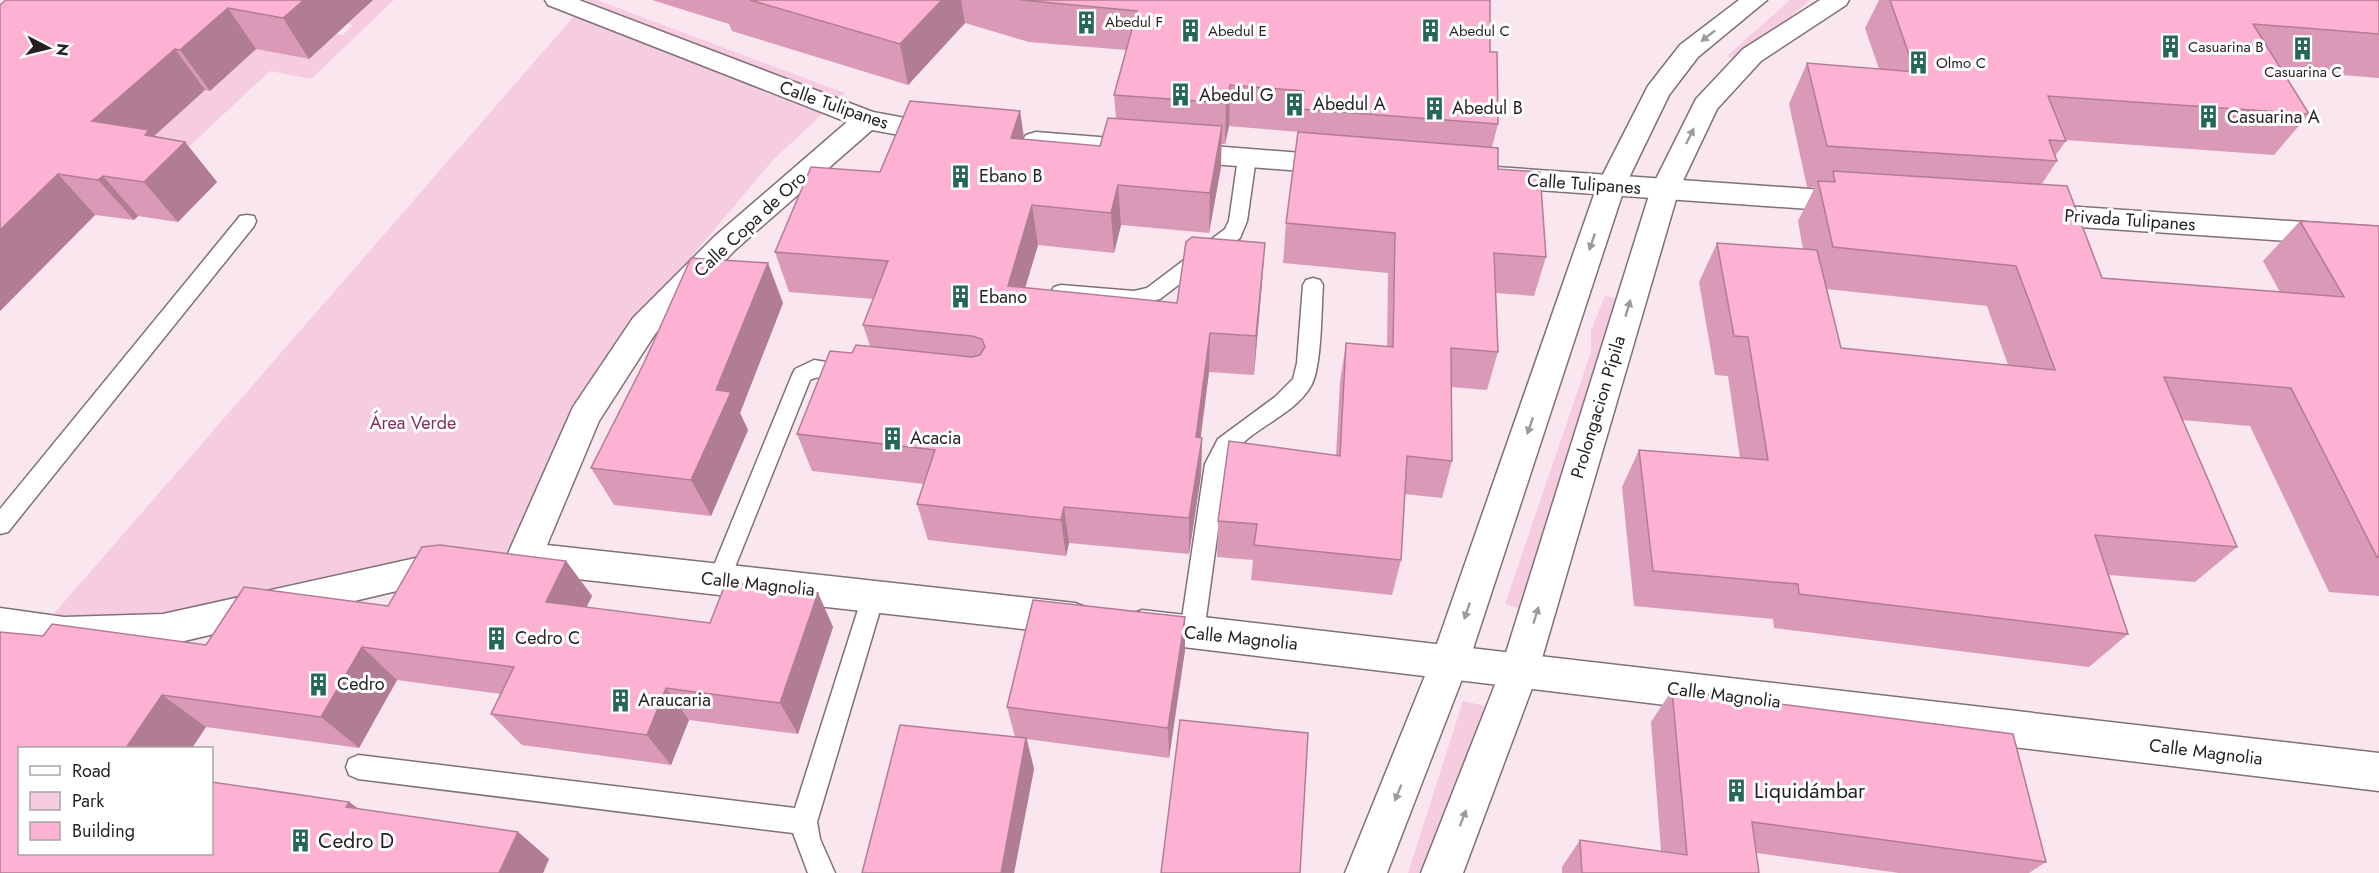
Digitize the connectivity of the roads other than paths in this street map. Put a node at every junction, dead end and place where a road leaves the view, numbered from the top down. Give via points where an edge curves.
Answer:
1 (557, 0) edge
2 (1755, 0) edge
3 (1837, 0) edge
4 (867, 120) junction
5 (972, 136) edge
6 (1008, 139) edge
7 (1247, 158) junction
8 (1365, 167) edge
9 (1470, 175) edge
10 (1611, 186) junction
11 (1665, 189) junction
12 (1879, 203) edge
13 (2010, 212) edge
14 (247, 221) dead end
15 (2379, 237) edge
16 (1313, 285) dead end
17 (1046, 291) edge
18 (873, 374) edge
19 (0, 525) edge
20 (498, 560) junction
21 (718, 580) junction
22 (873, 597) junction
23 (0, 624) edge
24 (1192, 632) junction
25 (1450, 661) junction
26 (1519, 672) junction
27 (358, 767) dead end
28 (2379, 772) edge
29 (804, 822) junction
30 (822, 873) edge
31 (1366, 873) edge
32 (1442, 873) edge

1 - 4 street, Calle Tulipanes
2 -> 10 street via 1682,59 1657,92
11 -> 3 street, Prolongacion Pípila via 1705,105 1752,55
4 - 5 street, Calle Tulipanes via 924,132
4 - 20 street, Calle Copa de Oro via 726,243 644,326
6 - 7 street
7 - 8 street
7 - 17 lane via 1233,233 1153,294 1134,298
9 - 10 street, Calle Tulipanes
10 - 11 street, Calle Tulipanes
10 -> 25 street
11 - 12 street
26 -> 11 street, Prolongacion Pípila
13 - 15 street, Privada Tulipanes
14 - 19 lane
16 - 24 lane via 1302,383 1282,403 1225,445 1215,464
18 - 21 lane via 814,368 802,375
20 - 21 street, Calle Magnolia
20 - 23 street, Calle Magnolia via 435,567 163,630 64,633
21 - 22 street, Calle Magnolia
22 - 24 street, Calle Magnolia
22 - 29 lane
24 - 25 street, Calle Magnolia
25 - 26 street, Calle Magnolia
25 -> 31 street
26 - 28 street, Calle Magnolia
32 -> 26 street, Prolongacion Pípila
27 - 29 lane
29 - 30 lane via 807,841

